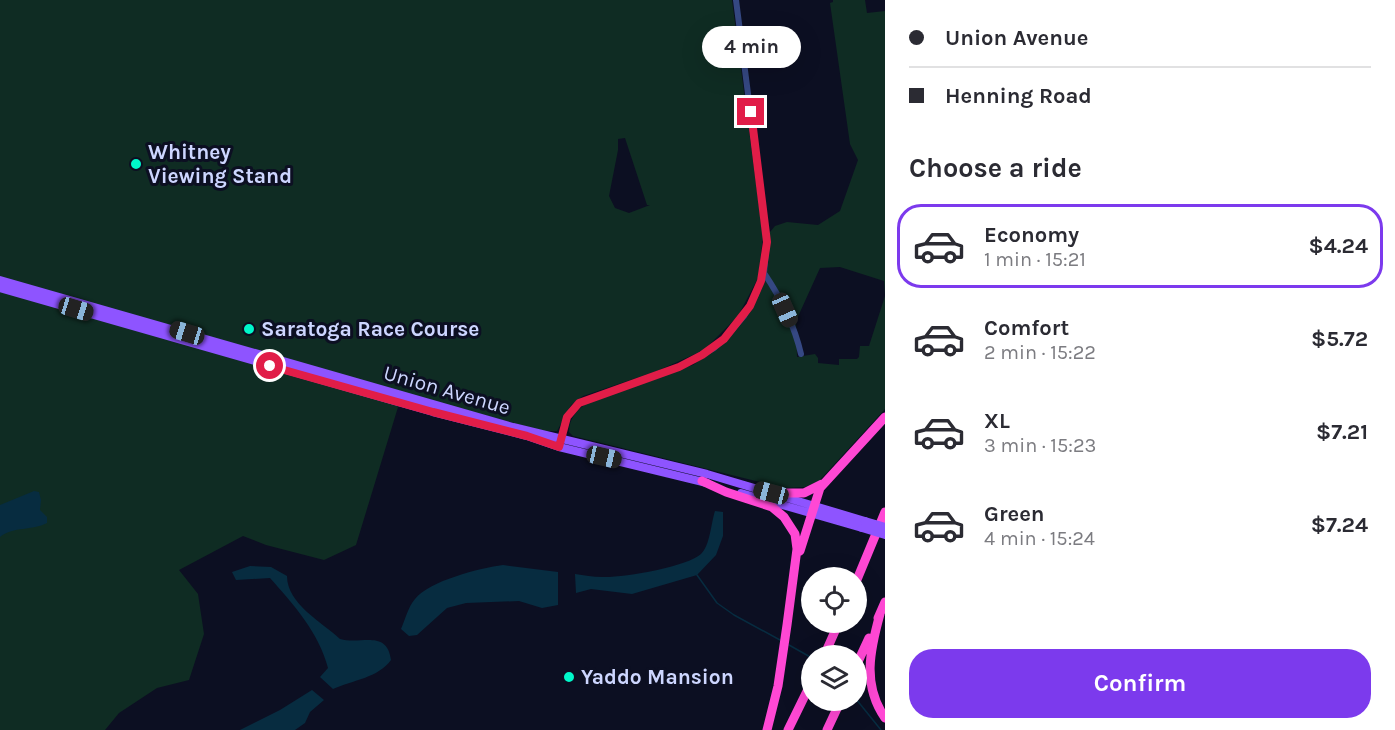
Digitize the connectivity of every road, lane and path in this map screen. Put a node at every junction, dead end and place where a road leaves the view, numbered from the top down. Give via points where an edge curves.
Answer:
1 (736, 0) edge
2 (764, 273) junction
3 (0, 280) edge
4 (0, 288) edge
5 (801, 354) dead end
6 (885, 417) edge
7 (560, 443) junction
8 (702, 481) junction
9 (826, 481) junction
10 (771, 493) junction
11 (813, 509) junction
12 (885, 512) edge
13 (863, 525) junction
14 (885, 528) edge
15 (885, 535) edge
16 (862, 567) edge
17 (794, 572) junction
18 (885, 602) edge
19 (880, 614) junction
20 (866, 645) edge
21 (801, 703) edge
22 (836, 711) edge
23 (885, 718) edge
24 (767, 730) edge
25 (788, 730) edge
26 (827, 730) edge

1 - 2 street via 766,229
2 - 5 street via 779,295
2 - 7 street via 747,311 714,348 679,367 579,403 567,417
3 - 7 main road, Union Avenue
4 - 7 main road, Union Avenue via 433,412
6 - 9 highway
7 - 8 main road, Union Avenue
7 - 10 main road, Union Avenue via 694,471
8 - 11 main road, Union Avenue
8 - 17 highway via 772,507 784,517 796,539
9 - 10 highway via 804,493
9 - 11 highway
10 - 11 main road, Union Avenue
11 - 13 main road, Union Avenue
11 - 17 highway
12 - 16 highway
13 - 14 main road, Union Avenue, bridge
13 - 15 main road, Union Avenue, bridge
17 - 24 highway via 778,686
18 - 19 highway
19 - 20 highway
19 - 23 highway via 869,674
21 - 25 highway
22 - 26 highway

